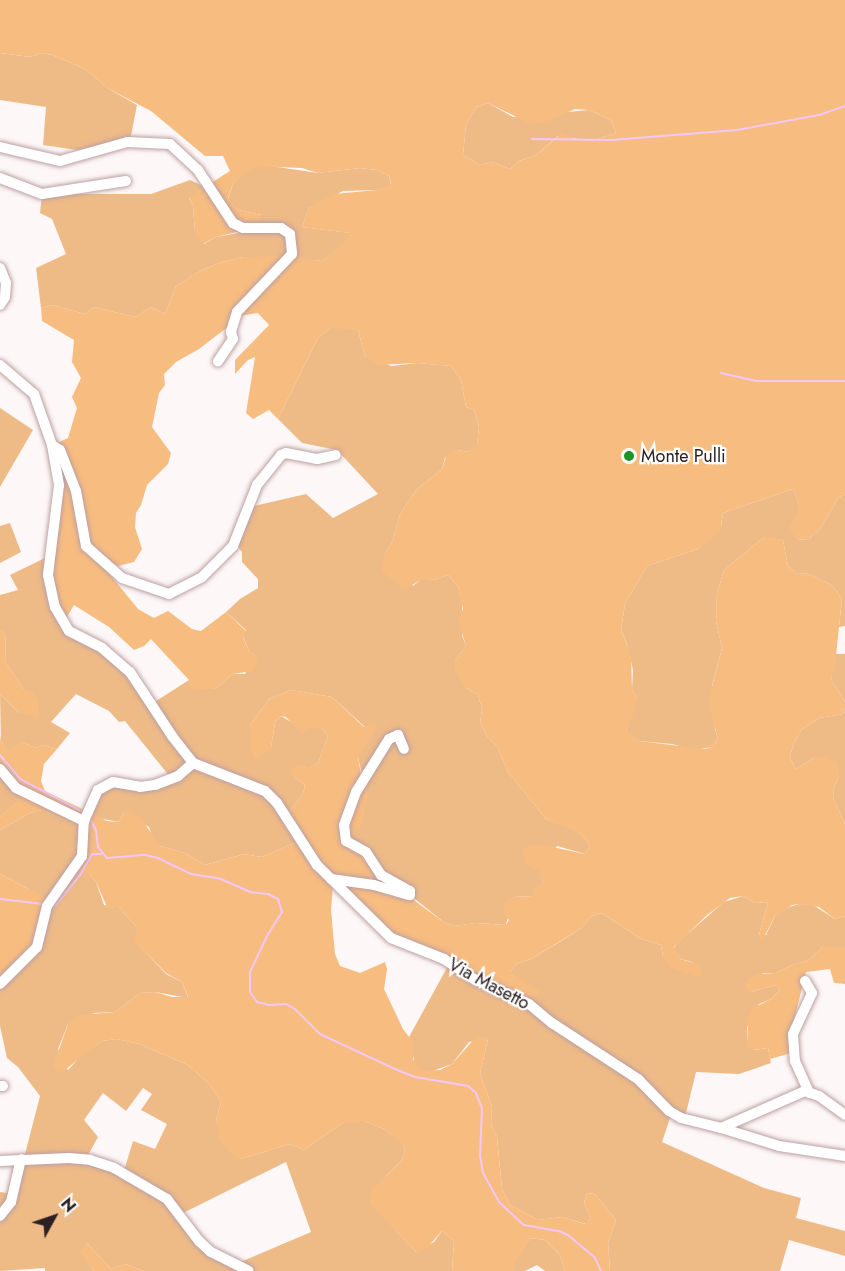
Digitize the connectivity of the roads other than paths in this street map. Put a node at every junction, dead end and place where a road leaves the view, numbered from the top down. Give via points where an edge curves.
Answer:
1 (0, 147) edge
2 (0, 178) edge
3 (126, 181) dead end
4 (1, 272) edge
5 (0, 305) edge
6 (218, 361) dead end
7 (0, 365) edge
8 (52, 445) junction
9 (336, 455) dead end
10 (404, 749) dead end
11 (193, 763) junction
12 (0, 769) edge
13 (85, 816) junction
14 (331, 879) junction
15 (806, 981) dead end
16 (0, 984) edge
17 (809, 1093) junction
18 (845, 1115) edge
19 (721, 1128) junction
20 (845, 1156) edge
21 (21, 1159) junction
22 (0, 1161) edge
23 (0, 1216) edge
24 (249, 1271) edge

1 - 6 street via 60,161 127,142 170,144 198,170 233,223 243,228 281,228 290,234 292,254 237,312 231,332 233,339
2 - 3 street via 42,194
4 - 5 street via 5,297
7 - 8 street via 34,394
8 - 9 street via 60,450 76,491 86,546 122,578 169,594 202,577 233,546 257,485 281,455 318,459
8 - 11 street via 59,485 48,575 55,607 69,631 102,648 130,672
10 - 14 street via 398,735 389,739 356,792 344,825 345,841 366,852 381,875 410,891 410,895
11 - 13 street via 178,776 155,785 105,785 98,790
11 - 14 street, Via Masetto via 265,791 278,803 317,865
12 - 13 street via 16,788
13 - 16 street via 82,856 47,906 37,947
14 - 19 street, Via Masetto via 391,938 444,959 474,979 529,1004 638,1079 669,1111
15 - 17 street via 812,993 793,1035 795,1061
17 - 18 street
17 - 19 street via 800,1091
19 - 20 street, Via Masetto via 779,1146
21 - 22 street
21 - 23 street via 11,1202
21 - 24 street via 90,1160 114,1168 167,1199 211,1252

